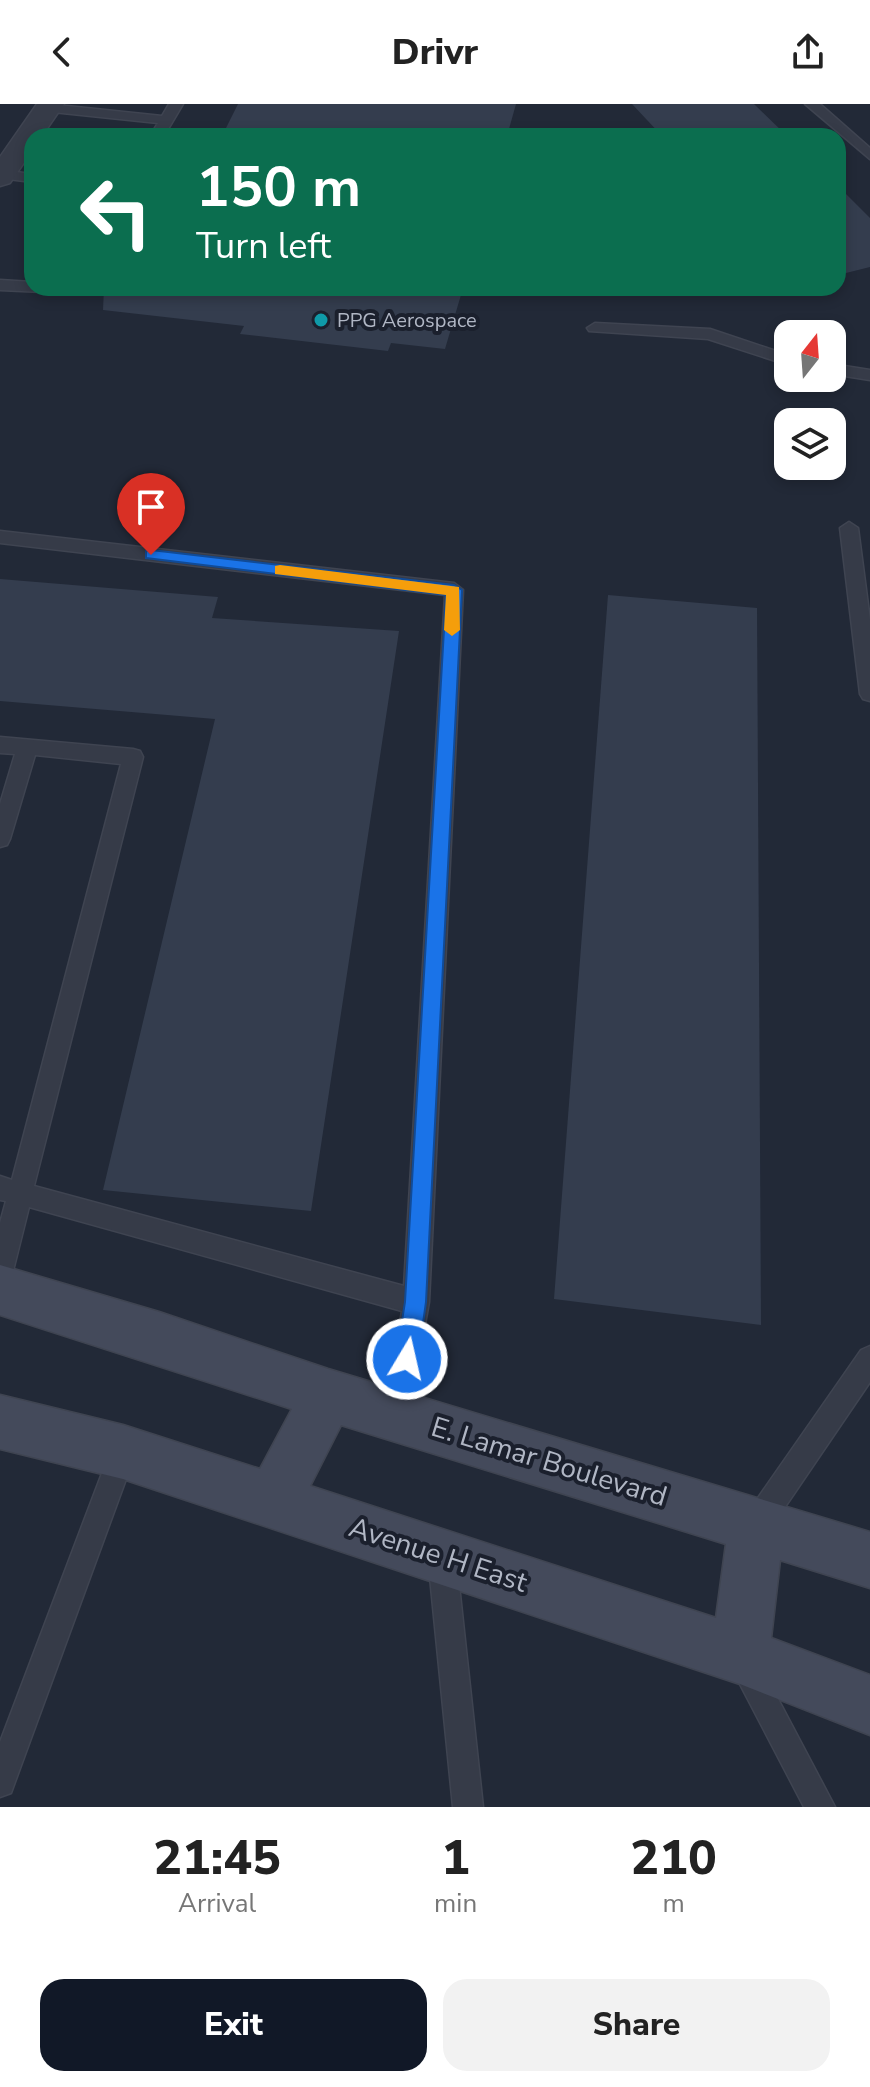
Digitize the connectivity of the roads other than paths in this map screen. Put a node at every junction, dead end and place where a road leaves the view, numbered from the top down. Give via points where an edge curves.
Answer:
1 (176, 104) edge
2 (812, 104) edge
3 (50, 106) edge
4 (166, 120) junction
5 (34, 128) edge
6 (162, 128) edge
7 (839, 128) edge
8 (846, 134) edge
9 (24, 143) edge
10 (870, 155) edge
11 (1, 175) edge
12 (24, 177) edge
13 (0, 285) edge
14 (24, 286) edge
15 (595, 328) dead end
16 (774, 355) edge
17 (846, 371) edge
18 (870, 375) edge
19 (849, 528) dead end
20 (0, 537) edge
21 (870, 694) edge
22 (0, 745) edge
23 (27, 747) junction
24 (0, 839) edge
25 (10, 1190) edge
26 (0, 1271) edge
27 (0, 1290) edge
28 (416, 1302) junction
29 (870, 1359) edge
30 (328, 1395) junction
31 (398, 1416) junction
32 (0, 1422) edge
33 (123, 1452) junction
34 (272, 1502) junction
35 (756, 1525) junction
36 (442, 1556) junction
37 (870, 1560) edge
38 (740, 1655) junction
39 (870, 1705) edge
40 (0, 1782) edge
41 (468, 1807) edge
42 (820, 1807) edge

1 - 4 lane
2 - 7 lane
3 - 4 lane
3 - 5 street
4 - 6 lane
8 - 10 lane
9 - 11 street
11 - 12 lane
13 - 14 lane
15 - 16 lane via 710,334
17 - 18 lane
19 - 21 lane
20 - 28 lane via 454,590
22 - 23 lane
23 - 24 lane
23 - 25 lane via 133,757
25 - 26 lane
25 - 28 lane
27 - 30 street, E. Lamar Boulevard
28 - 31 lane
29 - 35 lane
30 - 31 street, E. Lamar Boulevard
30 - 34 street
31 - 35 street, E. Lamar Boulevard
32 - 33 street, Avenue H East
33 - 34 street, Avenue H East
33 - 40 lane
34 - 36 street, Avenue H East
35 - 37 street, E. Lamar Boulevard
35 - 38 street
36 - 38 street, Avenue H East
36 - 41 lane
38 - 39 street, Avenue H East
38 - 42 lane

